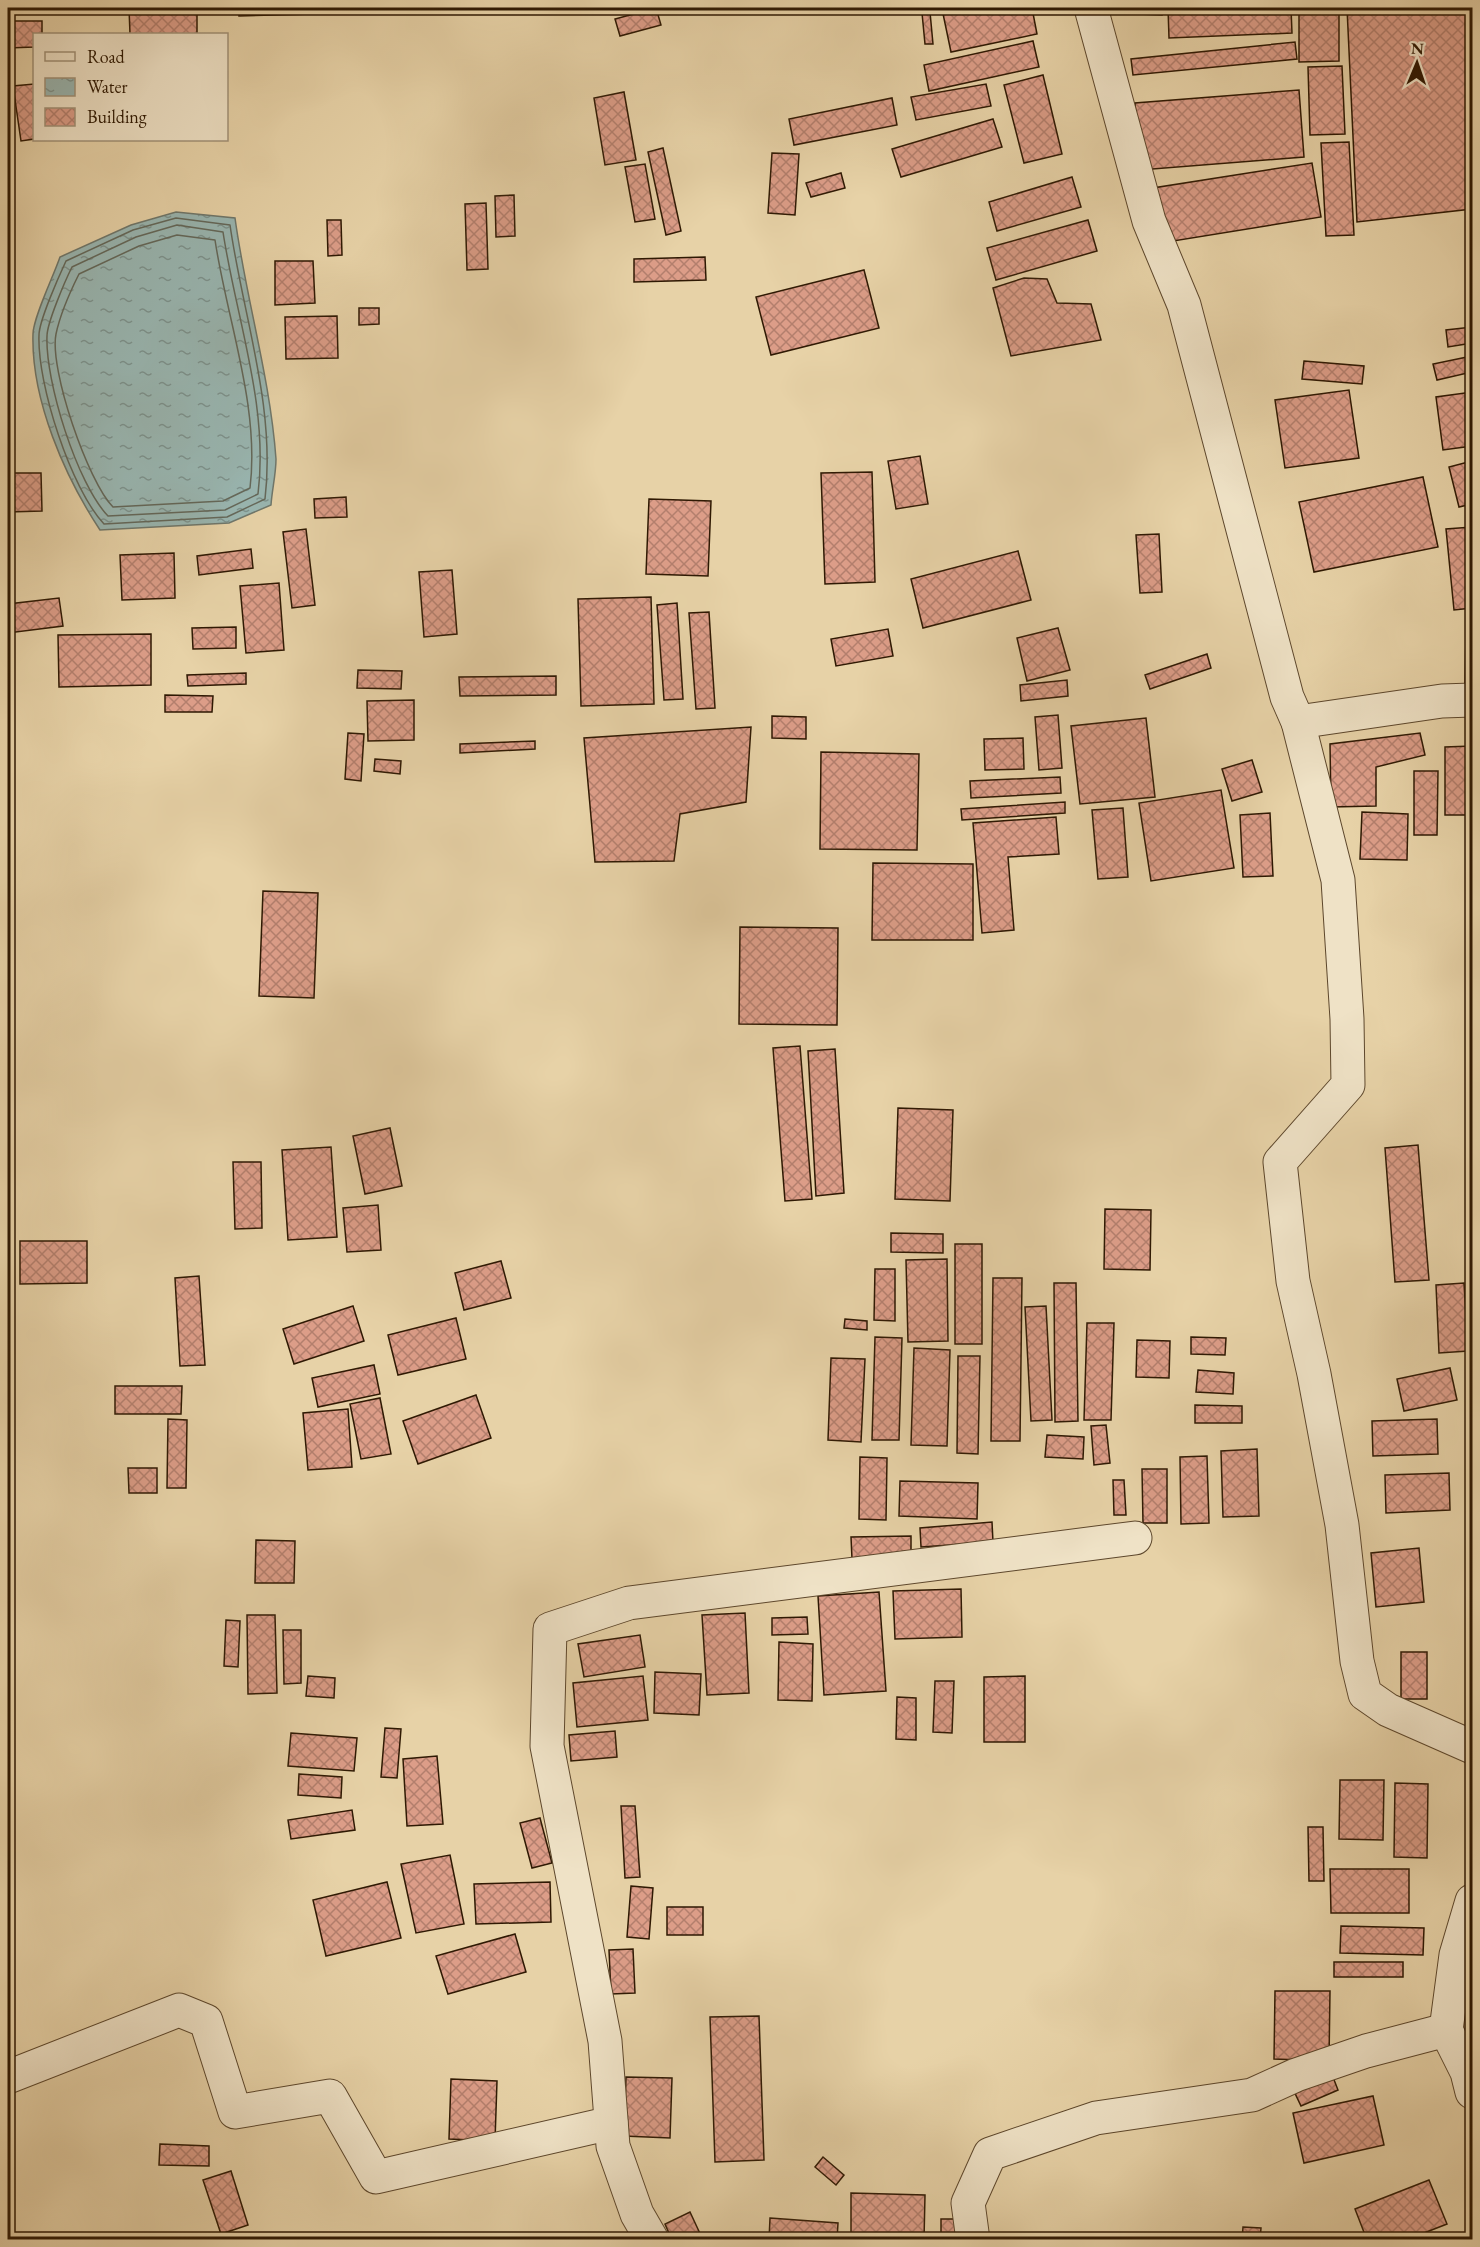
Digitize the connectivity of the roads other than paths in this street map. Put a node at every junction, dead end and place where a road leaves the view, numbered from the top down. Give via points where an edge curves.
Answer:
1 (1091, 8) edge
2 (1473, 700) edge
3 (1298, 722) junction
4 (1135, 1538) dead end
5 (1473, 1747) edge
6 (1473, 1901) edge
7 (1446, 2030) junction
8 (8, 2077) edge
9 (1473, 2092) edge
10 (611, 2123) junction
11 (652, 2240) edge
12 (973, 2240) edge

1 - 3 street via 1149,221 1184,305 1287,697
2 - 3 street
3 - 5 street via 1338,880 1348,1085 1280,1162 1293,1281 1342,1525 1357,1661 1365,1694 1388,1710
4 - 10 street via 629,1603 550,1629 547,1746 606,2041
6 - 7 street via 1456,1955
7 - 9 street
7 - 12 street via 1366,2051 1296,2075 1252,2096 1096,2118 990,2154 968,2203
8 - 10 street via 179,2010 206,2021 235,2112 330,2096 376,2177
10 - 11 street via 613,2146 637,2214

